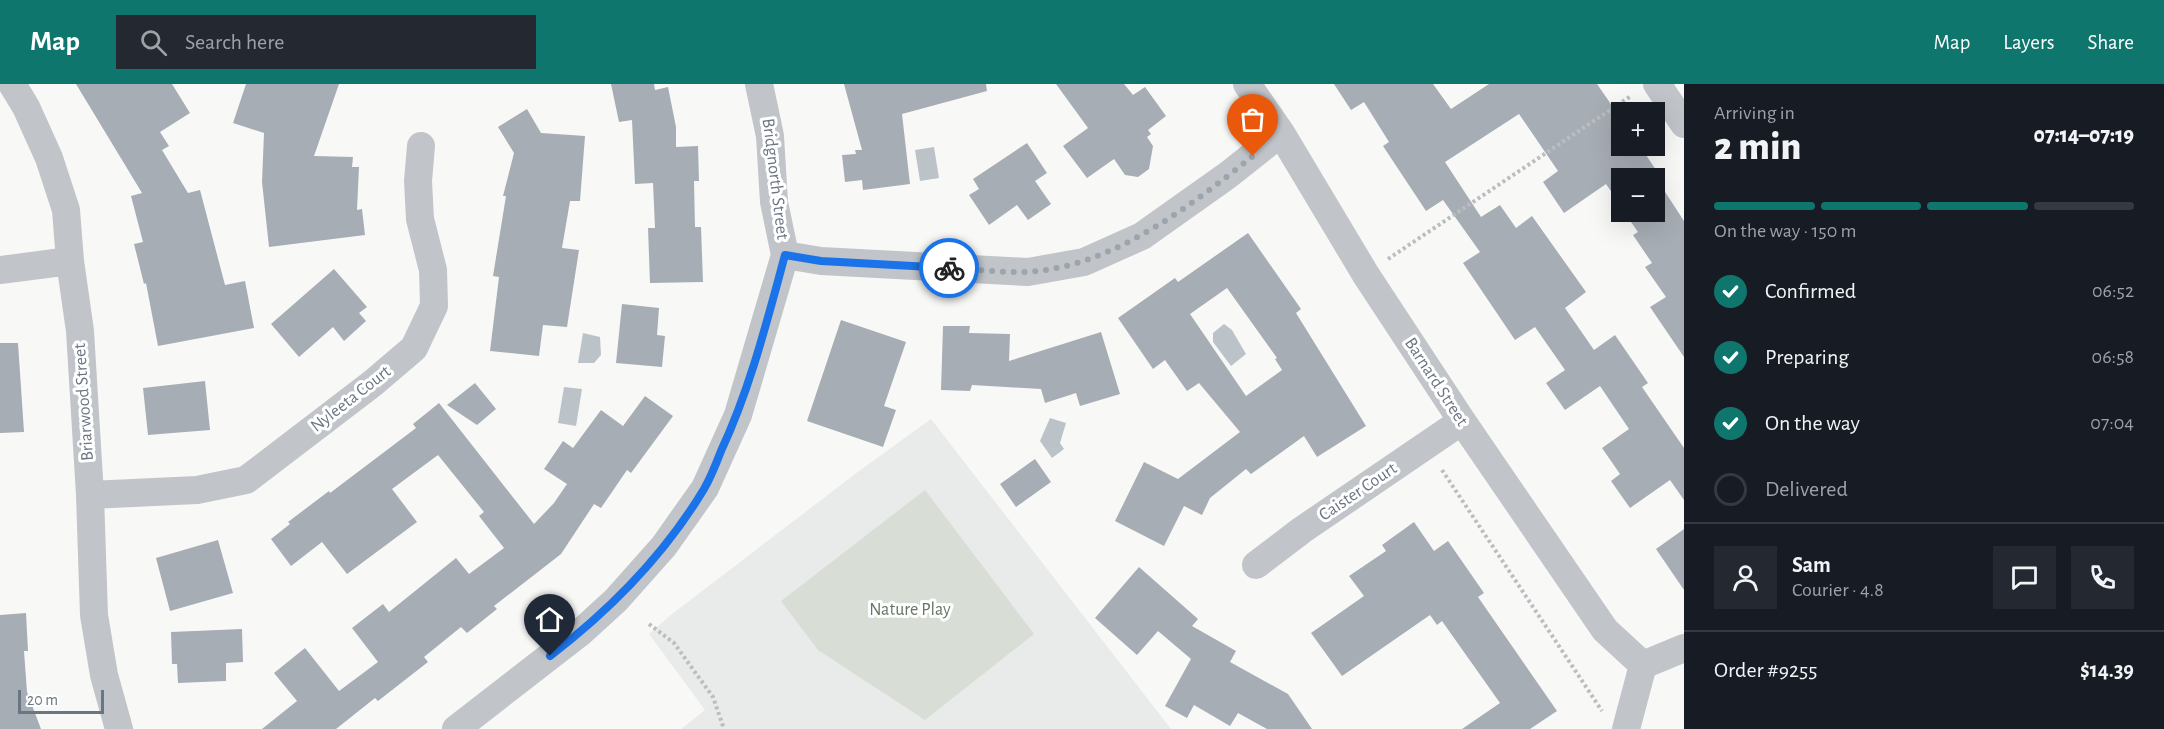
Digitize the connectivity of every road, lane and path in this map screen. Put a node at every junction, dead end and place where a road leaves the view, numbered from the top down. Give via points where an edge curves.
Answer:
1 (12, 84) edge
2 (759, 84) edge
3 (1247, 84) edge
4 (1644, 90) edge
5 (1684, 124) edge
6 (1281, 133) junction
7 (421, 146) dead end
8 (785, 255) junction
9 (70, 261) junction
10 (0, 270) edge
11 (1366, 275) junction
12 (1461, 421) junction
13 (1438, 464) dead end
14 (90, 495) junction
15 (1256, 565) dead end
16 (649, 624) dead end
17 (1684, 648) edge
18 (1643, 665) junction
19 (1616, 723) edge
20 (119, 729) edge
21 (456, 729) edge
22 (724, 729) edge

1 - 9 street, Briarwood Street via 49,158 63,200
2 - 8 street, Bridgnorth Street via 770,136 774,202
3 - 6 street, Barnard Street
4 - 5 street
4 - 11 path
6 - 8 street via 1142,236 1084,262 1028,272 821,261
6 - 11 street, Barnard Street
7 - 14 street, Nyleeta Court via 420,219 433,270 434,306 414,348 246,480 197,490
8 - 21 street, Bridgnorth Street via 738,415 705,488 664,546 616,600
9 - 10 street
9 - 14 street, Briarwood Street via 80,331
11 - 12 street, Barnard Street
12 - 15 street, Caister Court
12 - 18 street, Barnard Street via 1605,630
13 - 19 path
14 - 20 street, Briarwood Street via 94,615 104,675
16 - 22 path via 674,643 713,697
17 - 18 street
18 - 19 street

